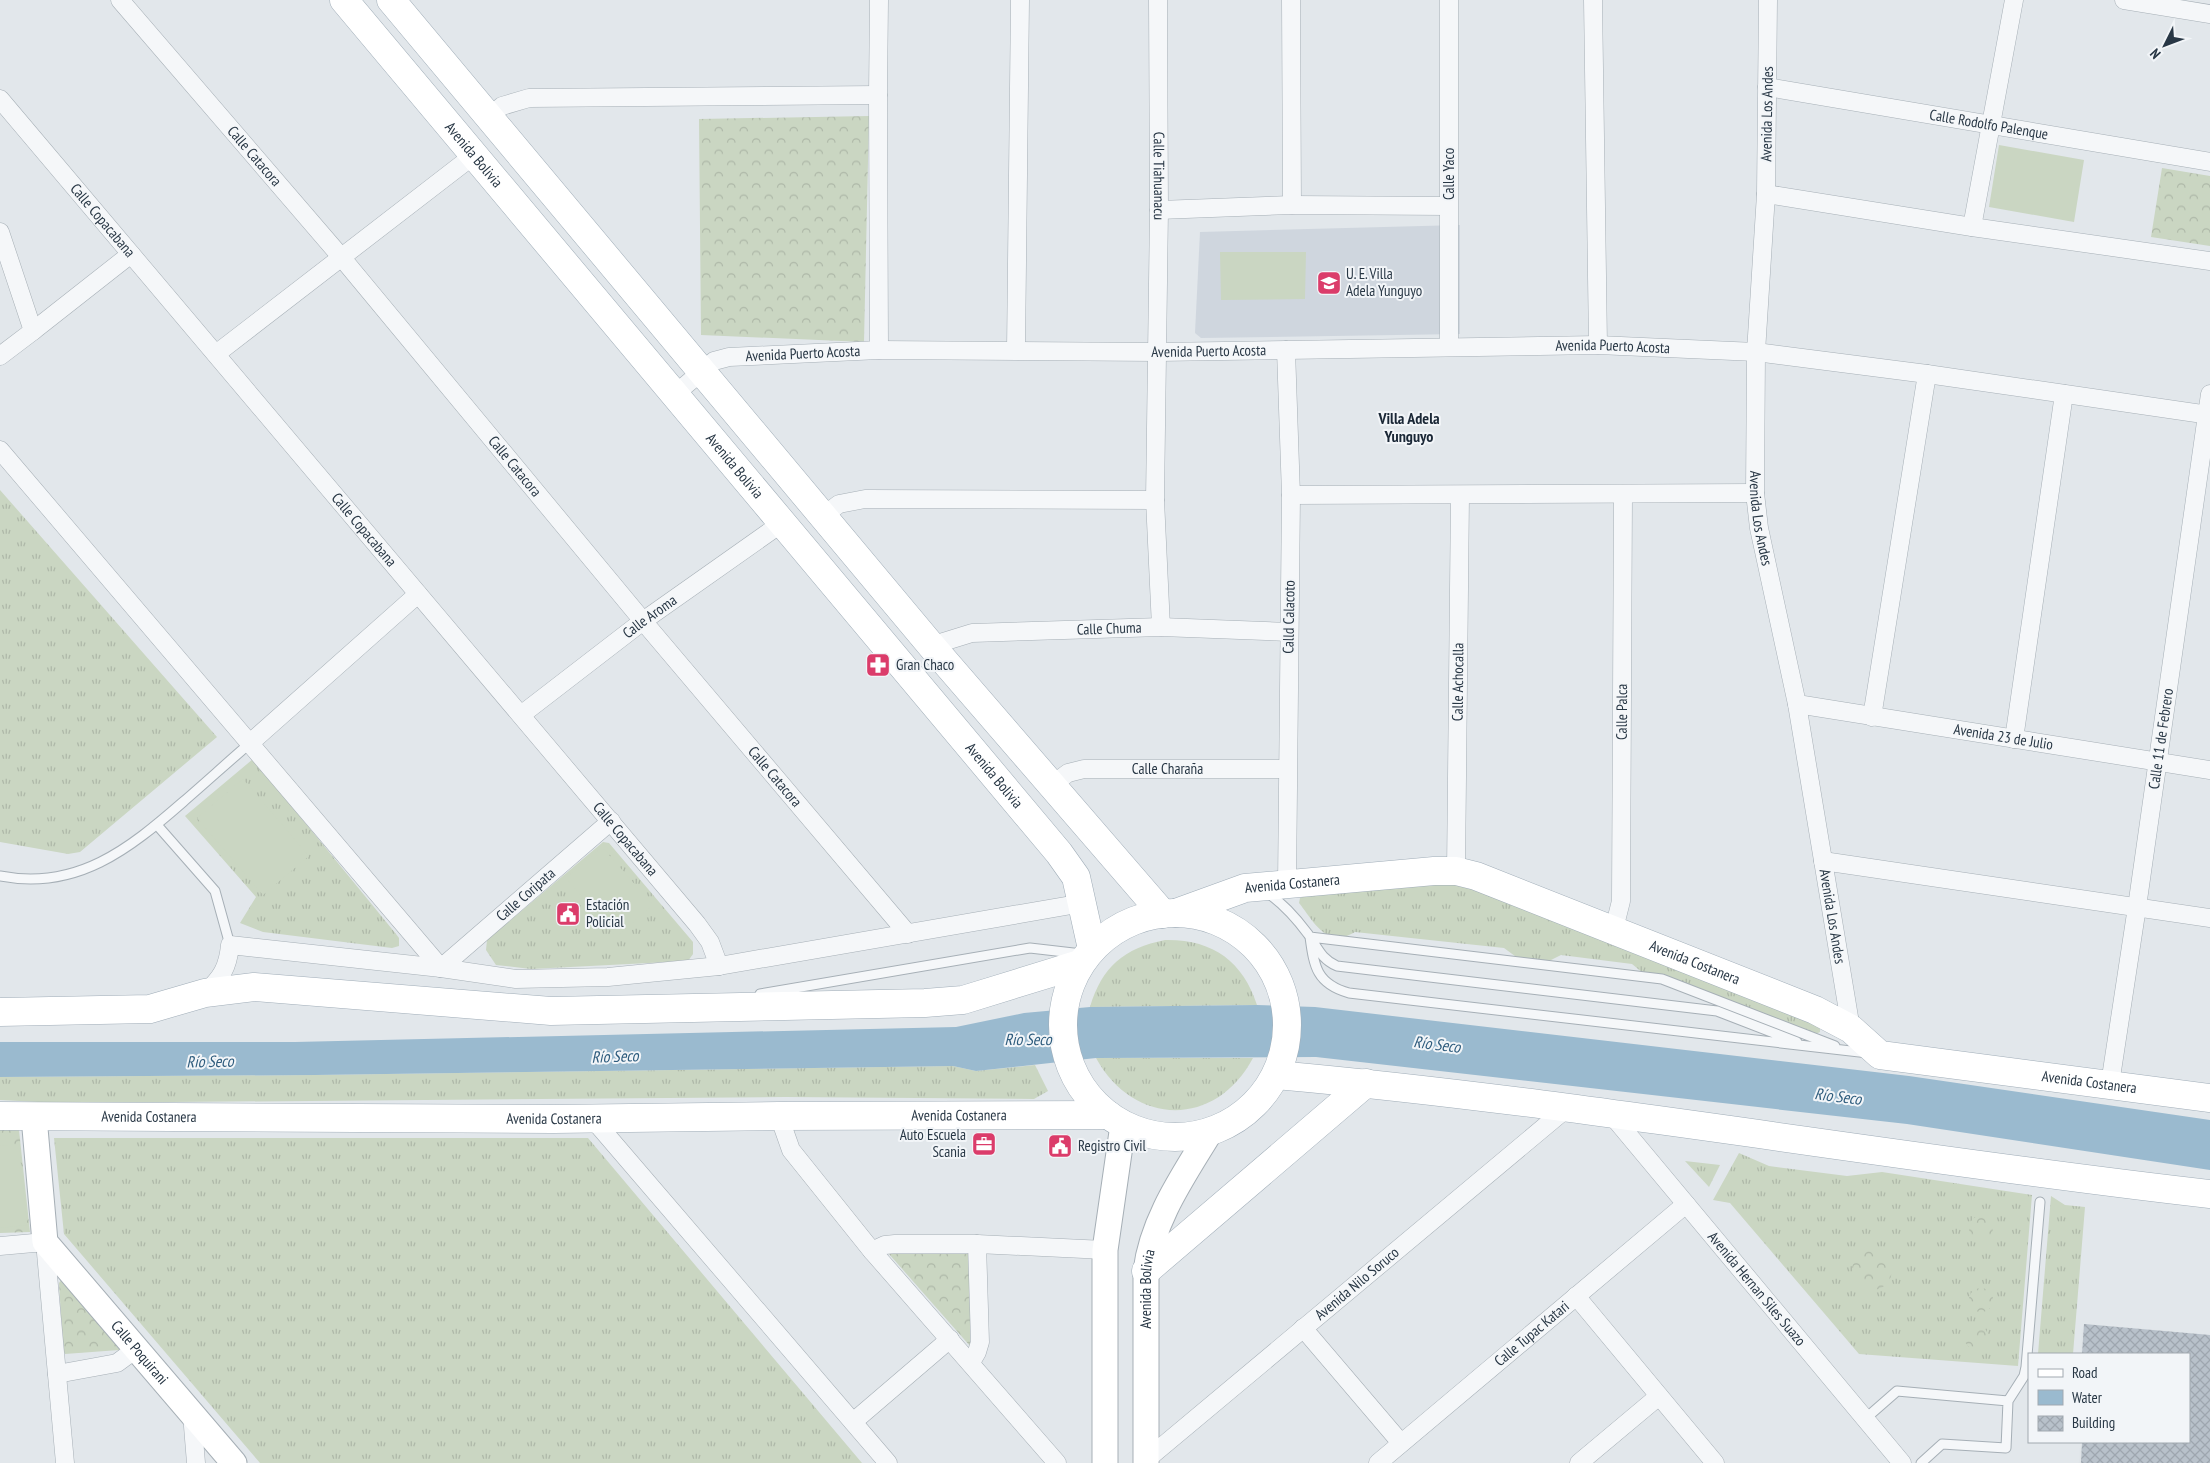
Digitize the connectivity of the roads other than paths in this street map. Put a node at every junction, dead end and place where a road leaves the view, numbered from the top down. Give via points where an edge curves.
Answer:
1 (120, 0) edge
2 (344, 0) edge
3 (391, 0) edge
4 (879, 0) edge
5 (1020, 0) edge
6 (1158, 0) edge
7 (1291, 0) edge
8 (1449, 0) edge
9 (1594, 0) edge
10 (1768, 0) edge
11 (2014, 0) edge
12 (2124, 0) edge
13 (2210, 14) edge
14 (1767, 88) junction
15 (878, 95) junction
16 (0, 99) edge
17 (489, 117) junction
18 (1991, 126) junction
19 (474, 155) junction
20 (2210, 162) edge
21 (1766, 194) junction
22 (1292, 205) junction
23 (1448, 206) junction
24 (1159, 210) junction
25 (1972, 227) junction
26 (0, 232) edge
27 (131, 254) junction
28 (342, 258) junction
29 (2210, 261) edge
30 (33, 331) junction
31 (1598, 345) junction
32 (1449, 347) junction
33 (880, 350) junction
34 (1016, 350) junction
35 (1286, 350) junction
36 (1158, 352) junction
37 (1756, 352) junction
38 (216, 354) junction
39 (0, 356) edge
40 (701, 371) junction
41 (1927, 374) junction
42 (2064, 394) junction
43 (2210, 394) edge
44 (674, 395) junction
45 (2208, 415) edge
46 (0, 450) edge
47 (1755, 493) junction
48 (1460, 494) junction
49 (1623, 494) junction
50 (1291, 496) junction
51 (1155, 500) junction
52 (823, 516) junction
53 (782, 523) junction
54 (418, 594) junction
55 (642, 621) junction
56 (1161, 626) junction
57 (1289, 632) junction
58 (934, 649) junction
59 (1797, 704) junction
60 (521, 715) junction
61 (1872, 717) junction
62 (2014, 739) junction
63 (249, 744) junction
64 (2158, 762) junction
65 (1287, 768) junction
66 (2210, 770) edge
67 (1052, 785) junction
68 (610, 821) junction
69 (157, 825) junction
70 (1823, 861) junction
71 (1456, 871) junction
72 (0, 876) edge
73 (1287, 885) junction
74 (1259, 887) junction
75 (1083, 903) junction
76 (2138, 907) junction
77 (1169, 913) junction
78 (2210, 918) edge
79 (1614, 930) junction
80 (908, 934) junction
81 (1310, 937) junction
82 (230, 946) junction
83 (1083, 962) junction
84 (719, 966) junction
85 (441, 968) junction
86 (205, 993) junction
87 (751, 996) dead end
88 (741, 998) dead end
89 (683, 1008) junction
90 (0, 1012) edge
91 (1849, 1040) junction
92 (1808, 1046) junction
93 (1279, 1066) junction
94 (1366, 1083) junction
95 (2110, 1084) junction
96 (2210, 1098) edge
97 (1567, 1108) junction
98 (1108, 1114) junction
99 (1610, 1114) junction
100 (0, 1116) edge
101 (780, 1116) junction
102 (34, 1117) junction
103 (592, 1118) junction
104 (1210, 1132) junction
105 (2210, 1194) edge
106 (2040, 1202) dead end
107 (1686, 1204) junction
108 (45, 1242) junction
109 (976, 1244) junction
110 (0, 1246) edge
111 (1105, 1250) junction
112 (872, 1252) junction
113 (1146, 1271) junction
114 (1576, 1296) junction
115 (1304, 1328) junction
116 (950, 1339) junction
117 (136, 1349) junction
118 (971, 1362) junction
119 (57, 1374) junction
120 (1659, 1396) junction
121 (2008, 1400) junction
122 (192, 1414) junction
123 (1865, 1419) junction
124 (853, 1422) junction
125 (1401, 1443) junction
126 (1146, 1462) edge
127 (65, 1463) edge
128 (196, 1463) edge
129 (234, 1463) edge
130 (888, 1463) edge
131 (1057, 1463) edge
132 (1105, 1463) edge
133 (1378, 1463) edge
134 (1579, 1463) edge
135 (1715, 1463) edge
136 (1902, 1463) edge
137 (1921, 1463) edge

1 - 28 street, Calle Catacora
2 - 19 main road, Avenida Bolivia
3 - 17 main road
4 - 15 street
5 - 34 street
6 - 24 street, Calle Tiahuanacu
7 - 22 street
8 - 23 street, Calle Yaco
9 - 31 street
10 - 14 street, Avenida Los Andes
11 - 18 street
12 - 13 street
14 - 18 street, Calle Rodolfo Palenque
14 - 21 street, Avenida Los Andes
15 - 17 street via 529,98 502,106
15 - 33 street
16 - 27 street, Calle Copacabana
17 - 40 main road
18 - 20 street, Calle Rodolfo Palenque
18 - 25 street
19 - 28 street
19 - 44 main road, Avenida Bolivia
21 - 25 street
21 - 37 street, Avenida Los Andes
22 - 23 street
22 - 24 street
23 - 32 street, Calle Yaco
24 - 36 street, Calle Tiahuanacu
25 - 29 street
26 - 30 street
27 - 30 street
27 - 38 street, Calle Copacabana
28 - 38 street
28 - 55 street, Calle Catacora
30 - 39 street
31 - 32 street, Avenida Puerto Acosta
31 - 37 street, Avenida Puerto Acosta
32 - 35 street, Avenida Puerto Acosta
33 - 34 street, Avenida Puerto Acosta
33 - 40 street, Avenida Puerto Acosta via 730,357 714,361
34 - 36 street, Avenida Puerto Acosta
35 - 36 street, Avenida Puerto Acosta
35 - 50 street, Calld Calacoto
36 - 51 street, Calle Tiahuanacu
37 - 41 street, Avenida Puerto Acosta
37 - 47 street, Avenida Los Andes
38 - 54 street, Calle Copacabana
40 - 44 street, Avenida Puerto Acosta
40 - 52 main road
41 - 42 street, Avenida Puerto Acosta
41 - 61 street
42 - 45 street, Avenida Puerto Acosta
42 - 62 street
43 - 45 street, Calle 11 de Febrero
44 - 53 main road, Avenida Bolivia
45 - 64 street, Calle 11 de Febrero
46 - 63 street
47 - 49 street
47 - 59 street, Avenida Los Andes via 1759,528
48 - 49 street
48 - 50 street
48 - 71 street, Calle Achocalla
49 - 79 street, Calle Palca via 1621,901
50 - 57 street, Calld Calacoto
51 - 52 street via 866,499 838,504
51 - 56 street, Calle Tiahuanacu
52 - 58 main road
53 - 55 street, Calle Aroma
53 - 75 main road, Avenida Bolivia via 1059,853 1076,877
54 - 60 street, Calle Copacabana
54 - 63 street
55 - 60 street, Calle Aroma
55 - 80 street, Calle Catacora
56 - 57 street, Calle Chuma
56 - 58 street, Calle Chuma via 972,633 942,642
57 - 65 street, Calld Calacoto
58 - 67 main road
59 - 61 street, Avenida 23 de Julio
59 - 70 street, Avenida Los Andes
60 - 68 street, Calle Copacabana
61 - 62 street, Avenida 23 de Julio
62 - 64 street, Avenida 23 de Julio
63 - 69 lane
63 - 85 street
64 - 66 street, Avenida 23 de Julio
64 - 76 street, Calle 11 de Febrero
65 - 67 street, Calle Charaña via 1084,769 1068,773
65 - 73 street, Calld Calacoto
67 - 77 main road
68 - 84 street, Calle Copacabana via 697,924 710,942
68 - 85 street, Calle Coripata
69 - 72 lane via 126,849 99,864 55,878
69 - 82 lane via 215,891
70 - 76 street
70 - 91 street, Avenida Los Andes
71 - 73 main road, Avenida Costanera via 1434,870
71 - 79 main road, Avenida Costanera
73 - 74 main road, Avenida Costanera
74 - 77 main road, Avenida Costanera via 1245,888
74 - 81 lane via 1286,908
75 - 80 street
75 - 83 main road, Avenida Bolivia
76 - 78 street
76 - 95 street, Calle 11 de Febrero
77 - 83 main road via 1122,926
77 - 93 main road via 1204,917 1230,928 1259,951 1270,966 1284,1001 1287,1020
79 - 91 main road, Avenida Costanera via 1815,1010
80 - 84 street
81 - 91 lane via 1662,979
81 - 92 lane via 1320,955 1337,966 1717,1011
81 - 92 lane via 1317,972 1338,990 1349,993
82 - 85 street
82 - 86 street via 229,961 218,981
83 - 87 lane via 1030,948
83 - 89 main road via 948,1002
83 - 98 main road via 1063,1016 1066,1054 1082,1088
84 - 85 street via 608,977 516,979
86 - 89 main road via 254,987 551,1011
86 - 90 main road via 150,1009
88 - 89 lane
91 - 92 lane
91 - 95 main road, Avenida Costanera via 1880,1054
93 - 94 main road
93 - 104 main road, Avenida Costanera via 1256,1104 1227,1125
94 - 97 main road
94 - 113 main road
95 - 96 main road, Avenida Costanera
97 - 99 main road
97 - 115 street, Avenida Nilo Soruco
98 - 101 main road, Avenida Costanera
98 - 104 main road, Avenida Costanera via 1157,1136 1175,1138
98 - 111 street
99 - 105 main road
99 - 107 street, Avenida Hernan Siles Suazo
100 - 102 main road, Avenida Costanera
101 - 103 main road, Avenida Costanera
101 - 112 street via 791,1150
102 - 103 main road, Avenida Costanera
102 - 108 street
103 - 124 street
104 - 113 street, Avenida Bolivia via 1158,1225
106 - 121 lane via 2026,1367 2024,1376
107 - 114 street, Calle Tupac Katari
107 - 123 street, Avenida Hernan Siles Suazo
108 - 110 street
108 - 117 street, Calle Poquirani
108 - 119 street
109 - 111 street
109 - 112 street via 896,1244 885,1245
109 - 118 street via 980,1342
111 - 132 street
112 - 116 street
113 - 126 street, Avenida Bolivia
114 - 120 street
114 - 125 street, Calle Tupac Katari
115 - 125 street
115 - 126 street, Avenida Nilo Soruco
116 - 118 street
116 - 124 street
117 - 119 street via 117,1363
117 - 122 street, Calle Poquirani
118 - 131 street
119 - 127 street
120 - 134 street
120 - 135 street
121 - 123 lane via 1897,1391
121 - 137 lane via 2006,1448 1942,1444
122 - 128 street
122 - 129 street, Calle Poquirani
123 - 136 street, Avenida Hernan Siles Suazo
124 - 130 street
125 - 133 street, Calle Tupac Katari

